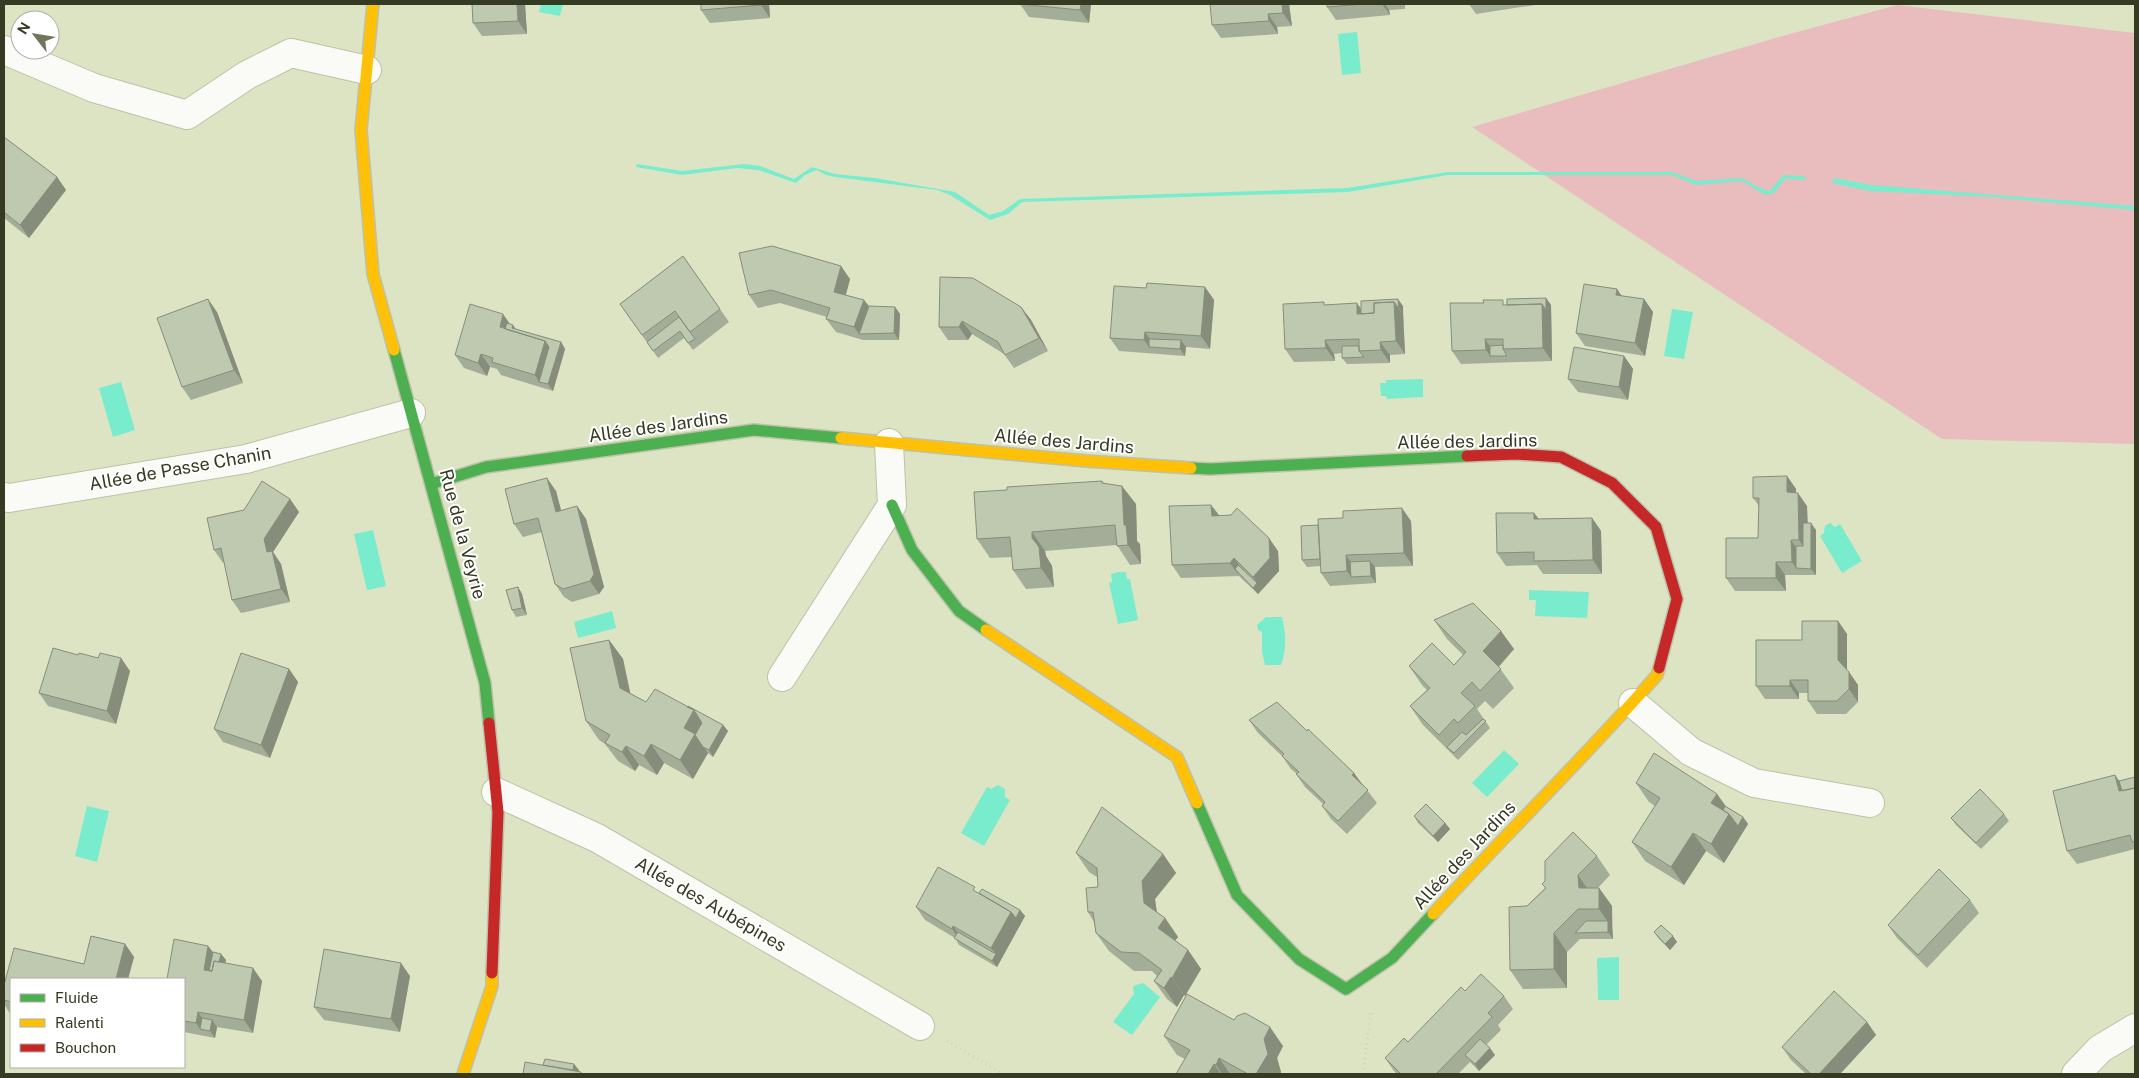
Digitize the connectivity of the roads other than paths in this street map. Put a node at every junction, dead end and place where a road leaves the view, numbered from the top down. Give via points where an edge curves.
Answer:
1 (373, 4) edge
2 (4, 50) edge
3 (367, 70) junction
4 (411, 413) junction
5 (890, 443) junction
6 (431, 484) junction
7 (4, 497) edge
8 (892, 505) junction
9 (782, 677) dead end
10 (1633, 703) junction
11 (496, 792) junction
12 (1870, 803) dead end
13 (920, 1026) road end
14 (2135, 1028) edge
15 (463, 1074) edge
16 (2076, 1074) edge

1 - 3 street, Rue de la Veyrie
2 - 3 street via 94,88 186,115 248,75 291,53
3 - 4 street, Rue de la Veyrie via 361,130 373,274
4 - 6 street, Rue de la Veyrie
4 - 7 street, Allée de Passe Chanin via 246,459
5 - 6 street, Allée des Jardins via 754,430 486,467
5 - 8 street
5 - 10 street, Allée des Jardins via 1210,469 1516,454 1561,457 1612,482 1656,527 1677,599 1657,675
6 - 11 street, Rue de la Veyrie via 485,683
8 - 9 street
8 - 10 street, Allée des Jardins via 912,550 958,611 1177,757 1237,895 1299,959 1346,989 1392,958
10 - 12 street via 1691,752 1754,783
11 - 13 street, Allée des Aubépines via 597,838
11 - 15 street, Rue de la Veyrie via 492,986
14 - 16 street via 2100,1049

